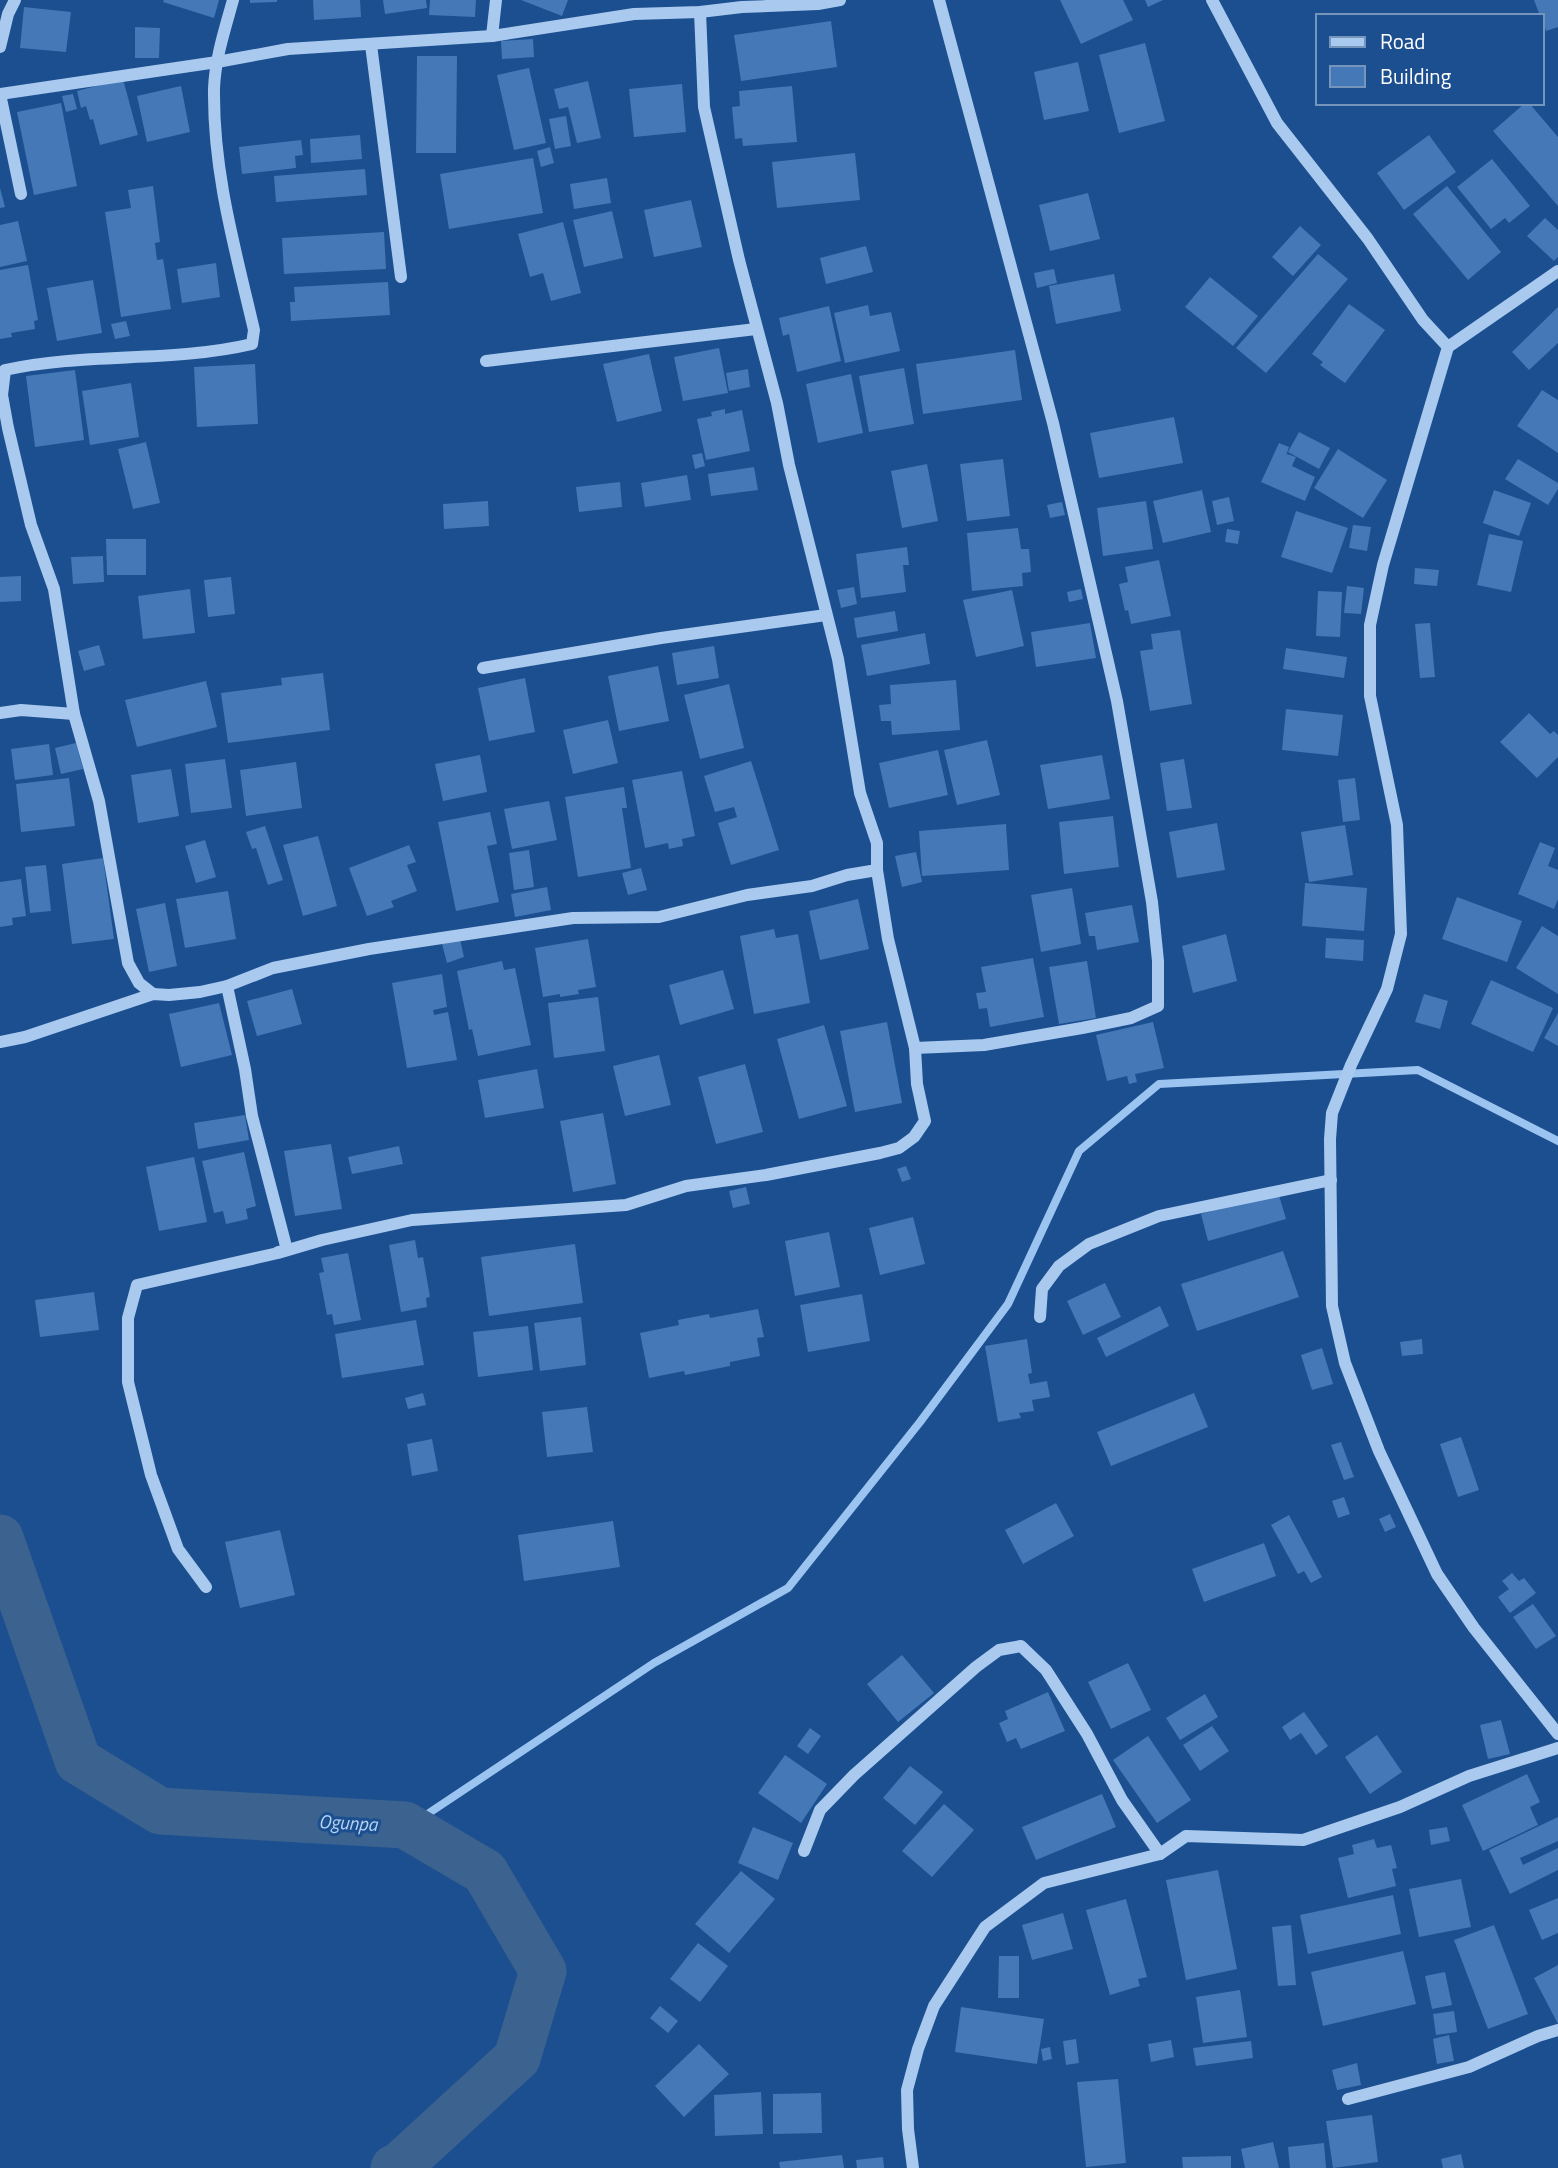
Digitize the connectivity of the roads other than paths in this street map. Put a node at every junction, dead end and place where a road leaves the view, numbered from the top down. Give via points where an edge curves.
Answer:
1 (15, 0) edge
2 (233, 0) edge
3 (496, 0) edge
4 (840, 0) edge
5 (939, 0) edge
6 (1212, 0) edge
7 (744, 4) edge
8 (700, 12) junction
9 (492, 36) junction
10 (371, 45) junction
11 (0, 47) edge
12 (217, 62) junction
13 (0, 94) edge
14 (21, 194) dead end
15 (1558, 271) edge
16 (401, 276) dead end
17 (757, 329) junction
18 (1448, 347) junction
19 (486, 361) dead end
20 (825, 615) junction
21 (483, 668) dead end
22 (0, 713) edge
23 (74, 714) junction
24 (877, 870) junction
25 (226, 986) junction
26 (153, 994) junction
27 (0, 1042) edge
28 (915, 1048) junction
29 (1331, 1180) junction
30 (137, 1285) junction
31 (1040, 1317) dead end
32 (206, 1587) dead end
33 (1558, 1734) edge
34 (1558, 1748) edge
35 (804, 1852) dead end
36 (1160, 1854) junction
37 (1558, 2030) edge
38 (1348, 2099) dead end
39 (913, 2168) edge

1 - 11 street
2 - 12 street
3 - 9 street
4 - 7 street
5 - 28 street via 1053,423 1117,701 1152,902 1158,1006 1131,1018 984,1045
6 - 18 street via 1277,123
7 - 8 street
8 - 9 street via 634,14
8 - 17 street via 704,107
9 - 10 street
10 - 12 street via 288,50
10 - 16 street
12 - 13 street
12 - 23 street via 216,150 254,330 252,344 206,353 5,370 2,395 8,428 32,525 54,589
13 - 14 street
15 - 18 street
17 - 19 street
17 - 20 street
18 - 29 street via 1383,565 1370,625 1370,696 1397,825 1401,934 1387,989 1332,1113
20 - 21 street
20 - 24 street via 838,659 860,793 877,843
22 - 23 street
23 - 26 street via 99,801 128,963 139,983
24 - 25 street via 659,917 573,918 369,949 273,968
24 - 28 street via 888,939
25 - 26 street
25 - 30 street via 252,1116 287,1250
26 - 27 street
28 - 30 street via 925,1121 899,1148 687,1186 625,1205 412,1220
29 - 31 street via 1159,1216 1089,1244 1059,1266 1042,1289
29 - 33 street via 1332,1306 1345,1363 1379,1451 1437,1574
30 - 32 street via 128,1318 128,1382 150,1475 178,1549
34 - 36 street via 1469,1776 1400,1807 1303,1840 1186,1836
35 - 36 street via 820,1810 854,1774 984,1661 999,1650 1021,1646 1046,1670 1122,1800
36 - 39 street via 1044,1883 985,1927 934,2006 918,2049 907,2090
37 - 38 street via 1469,2067

